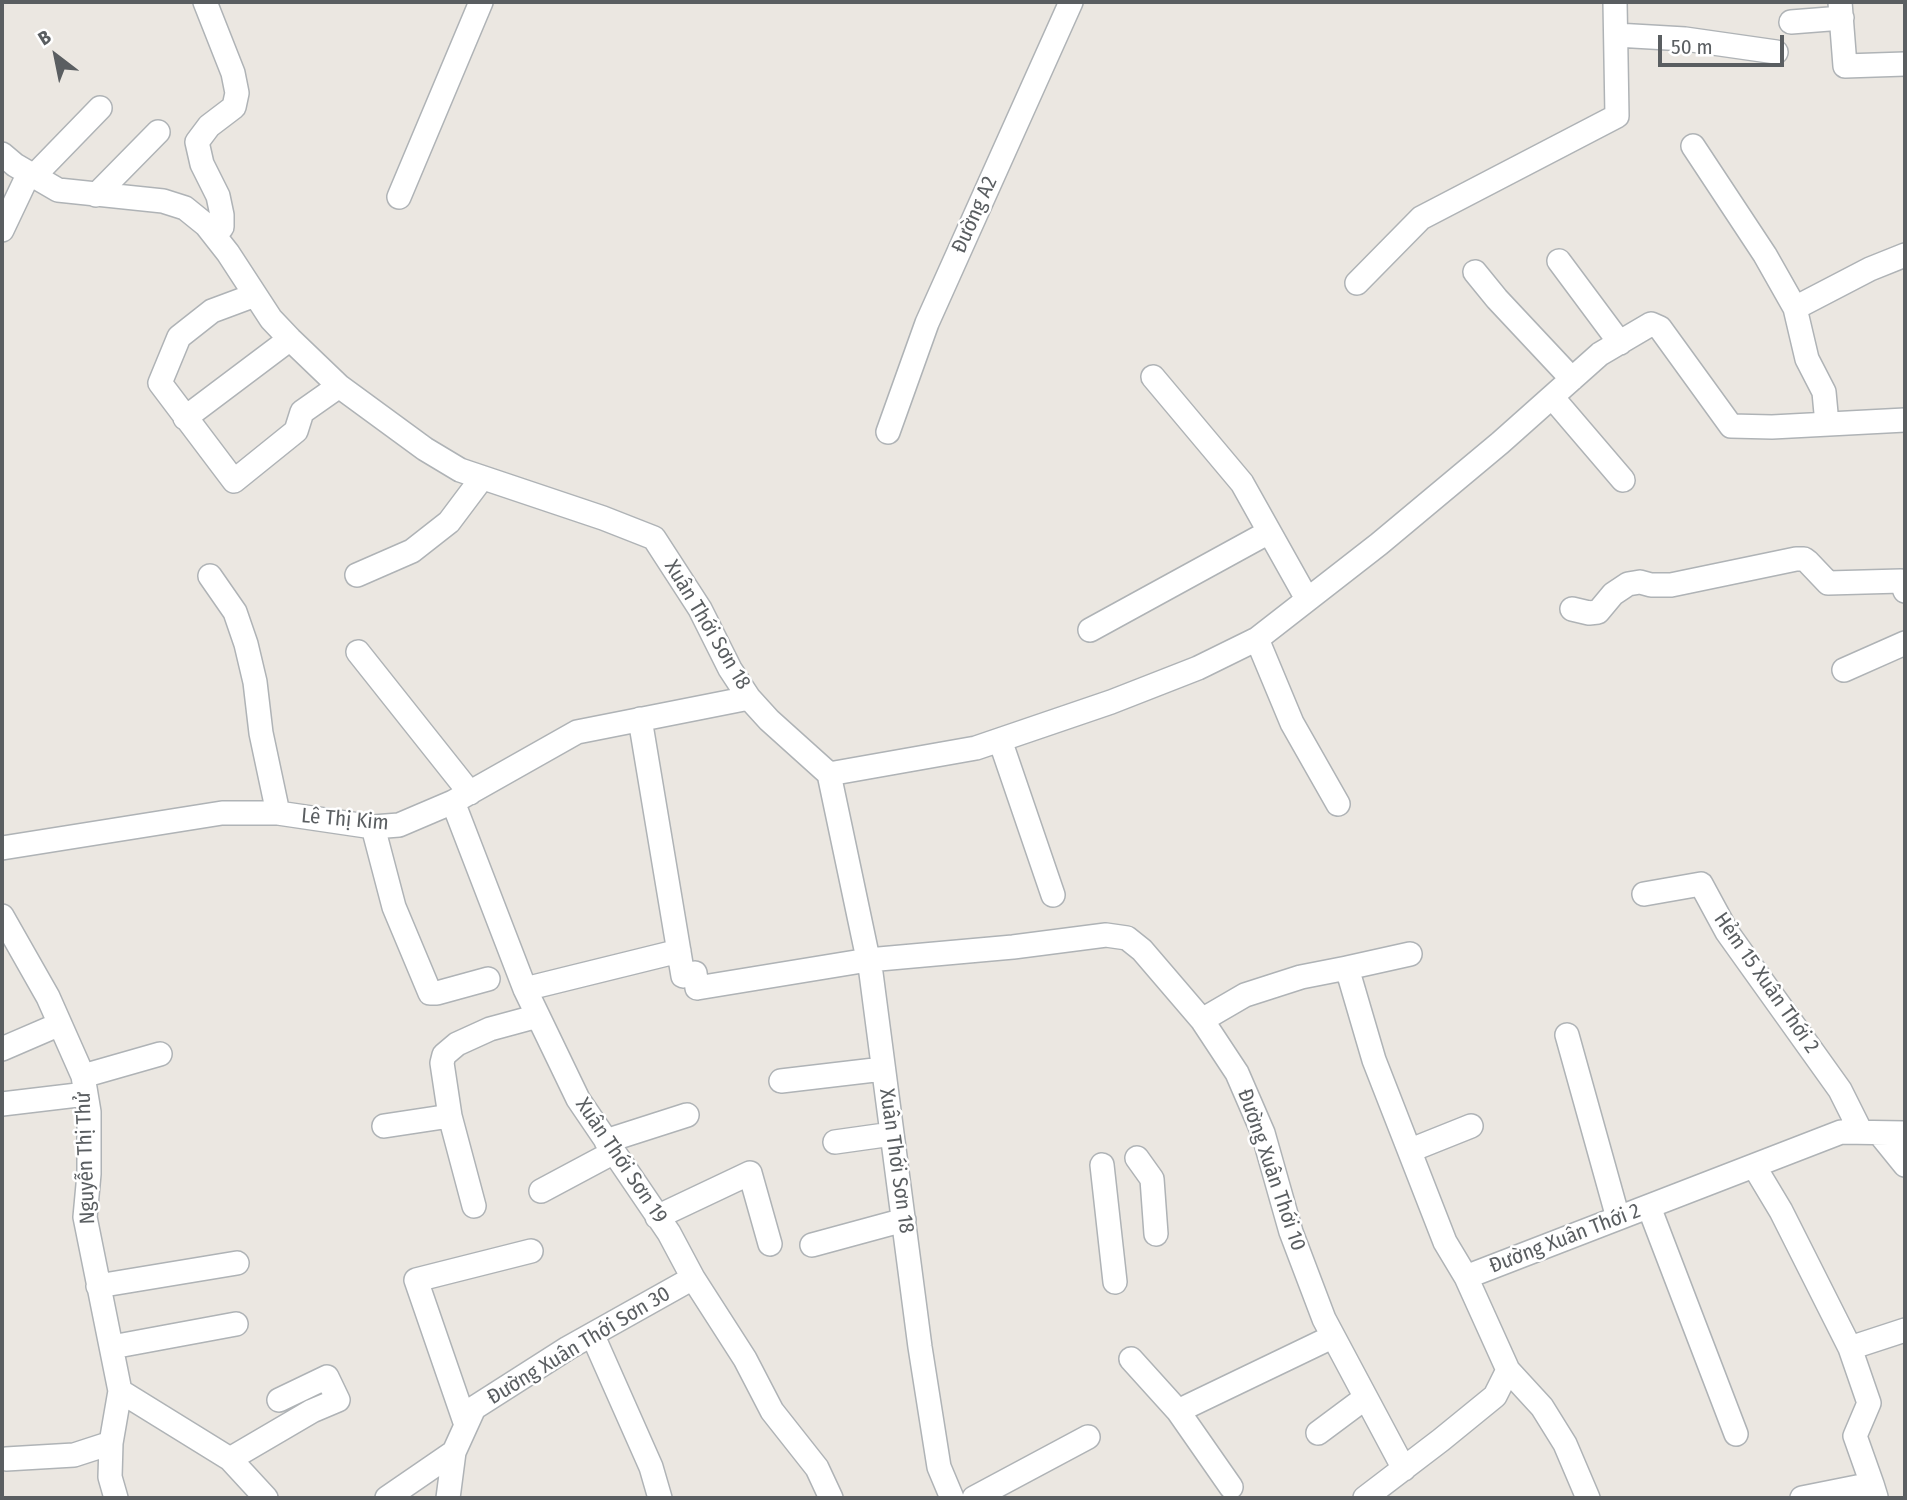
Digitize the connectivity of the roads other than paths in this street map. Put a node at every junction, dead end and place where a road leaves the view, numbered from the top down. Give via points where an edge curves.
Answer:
1 (205, 2) edge
2 (481, 2) edge
3 (1071, 2) edge
4 (1615, 2) edge
5 (1841, 10) edge
6 (1791, 22) dead end
7 (1616, 35) junction
8 (1776, 52) dead end
9 (1905, 64) edge
10 (100, 108) dead end
11 (158, 132) dead end
12 (1693, 146) dead end
13 (2, 153) edge
14 (32, 175) junction
15 (96, 195) junction
16 (399, 197) dead end
17 (2, 230) edge
18 (215, 236) junction
19 (1905, 255) edge
20 (1559, 261) dead end
21 (1475, 272) dead end
22 (1357, 283) dead end
23 (255, 295) junction
24 (1794, 308) junction
25 (290, 339) junction
26 (1620, 343) junction
27 (1153, 377) dead end
28 (1572, 379) junction
29 (339, 386) junction
30 (1552, 397) junction
31 (185, 418) junction
32 (1897, 420) edge
33 (1827, 424) junction
34 (888, 432) dead end
35 (482, 478) junction
36 (1623, 480) dead end
37 (1269, 532) junction
38 (358, 575) dead end
39 (210, 576) dead end
40 (1905, 592) edge
41 (1307, 599) junction
42 (1572, 609) dead end
43 (1090, 630) dead end
44 (1257, 639) junction
45 (1905, 643) edge
46 (358, 652) dead end
47 (1844, 670) dead end
48 (749, 698) junction
49 (640, 719) junction
50 (1000, 740) junction
51 (829, 774) junction
52 (462, 797) junction
53 (1338, 804) dead end
54 (278, 813) junction
55 (373, 827) junction
56 (2, 848) edge
57 (1644, 894) dead end
58 (1053, 895) dead end
59 (2, 916) edge
60 (679, 951) junction
61 (1410, 954) dead end
62 (868, 960) junction
63 (1347, 968) junction
64 (488, 979) dead end
65 (525, 989) junction
66 (538, 1016) junction
67 (1202, 1020) junction
68 (60, 1024) junction
69 (1567, 1035) dead end
70 (2, 1049) edge
71 (160, 1054) dead end
72 (883, 1069) junction
73 (780, 1081) dead end
74 (84, 1085) junction
75 (2, 1104) edge
76 (687, 1115) dead end
77 (450, 1116) junction
78 (384, 1126) dead end
79 (1471, 1126) dead end
80 (1870, 1132) junction
81 (1905, 1133) edge
82 (892, 1134) junction
83 (835, 1142) dead end
84 (610, 1146) junction
85 (1411, 1150) junction
86 (1137, 1158) dead end
87 (1905, 1165) edge
88 (1102, 1166) dead end
89 (1754, 1166) junction
90 (541, 1191) dead end
91 (474, 1206) dead end
92 (1649, 1207) junction
93 (657, 1217) junction
94 (1618, 1219) junction
95 (904, 1220) junction
96 (1156, 1234) dead end
97 (770, 1244) dead end
98 (812, 1245) dead end
99 (531, 1251) dead end
100 (237, 1264) dead end
101 (1466, 1277) junction
102 (693, 1278) junction
103 (1115, 1282) dead end
104 (98, 1286) junction
105 (236, 1324) dead end
106 (1905, 1330) edge
107 (593, 1336) junction
108 (1332, 1336) junction
109 (112, 1347) junction
110 (1850, 1348) junction
111 (1131, 1359) dead end
112 (1507, 1370) junction
113 (120, 1391) junction
114 (1365, 1398) junction
115 (279, 1400) dead end
116 (1178, 1411) junction
117 (466, 1425) junction
118 (1318, 1433) dead end
119 (1736, 1434) dead end
120 (1088, 1437) dead end
121 (111, 1443) junction
122 (454, 1452) junction
123 (6, 1459) dead end
124 (230, 1459) junction
125 (1404, 1469) junction
126 (1231, 1487) dead end
127 (1874, 1491) edge
128 (116, 1498) edge
129 (266, 1498) edge
130 (387, 1498) edge
131 (448, 1498) edge
132 (660, 1498) edge
133 (831, 1498) edge
134 (952, 1498) edge
135 (974, 1498) edge
136 (1365, 1498) edge
137 (1588, 1498) edge
138 (1802, 1498) edge

1 - 18 street via 237,93 234,107 197,142 222,215 222,227
2 - 16 street
3 - 34 street, Đường A2 via 928,323
4 - 7 street
5 - 6 street
5 - 9 street via 1845,66
7 - 8 street
7 - 22 street via 1617,116 1421,218
10 - 14 street
11 - 15 street
12 - 24 street
13 - 14 street, Xuân Thới Sơn 18
14 - 15 street, Xuân Thới Sơn 18 via 58,190
14 - 17 street
15 - 18 street, Xuân Thới Sơn 18 via 163,201 185,208
18 - 23 street, Xuân Thới Sơn 18
19 - 24 street
20 - 26 street
21 - 28 street
23 - 25 street, Xuân Thới Sơn 18
23 - 31 street via 212,311 179,337 160,383
24 - 33 street via 1807,359 1824,392
25 - 29 street, Xuân Thới Sơn 18
25 - 31 street
26 - 28 street
26 - 33 street via 1651,324 1660,328 1731,426
27 - 37 street via 1242,483
28 - 30 street
29 - 31 street via 302,412 296,431 234,481
29 - 35 street, Xuân Thới Sơn 18 via 425,449
30 - 36 street
30 - 41 street via 1380,544
32 - 33 street
35 - 38 street via 449,522 412,551
35 - 48 street, Xuân Thới Sơn 18 via 654,538
37 - 41 street
37 - 43 street
39 - 54 street via 235,612 246,644
40 - 42 street via 1901,581 1828,583 1808,562 1796,559 1671,585 1628,584 1598,612
41 - 44 street
44 - 50 street via 1186,673
44 - 53 street via 1292,723
45 - 47 street
46 - 52 street, Xuân Thới Sơn 19
48 - 49 street, Lê Thị Kim
48 - 51 street, Xuân Thới Sơn 18
49 - 52 street, Lê Thị Kim via 577,732
49 - 60 street
50 - 51 street
50 - 58 street
51 - 62 street, Xuân Thới Sơn 18
52 - 55 street, Lê Thị Kim via 399,825
52 - 65 street, Xuân Thới Sơn 19
54 - 55 street, Lê Thị Kim
54 - 56 street, Lê Thị Kim via 222,813
55 - 64 street via 394,907 430,993
57 - 80 street, Hẻm 15 Xuân Thới 2 via 1701,884 1727,932
59 - 68 street, Nguyễn Thị Thử
60 - 62 street, Đường Xuân Thới 10 via 683,976 695,973 697,988
60 - 65 street
61 - 63 street
62 - 67 street, Đường Xuân Thới 10 via 1119,936 1142,950
62 - 72 street, Xuân Thới Sơn 18
63 - 67 street via 1245,995
63 - 85 street via 1374,1060
65 - 66 street, Xuân Thới Sơn 19
66 - 77 street via 490,1029 444,1055
66 - 84 street, Xuân Thới Sơn 19 via 578,1099
67 - 108 street, Đường Xuân Thới 10 via 1237,1073 1263,1133 1291,1233
68 - 70 street
68 - 74 street, Nguyễn Thị Thử
69 - 94 street
71 - 74 street
72 - 73 street
72 - 82 street, Xuân Thới Sơn 18
74 - 75 street
74 - 104 street, Nguyễn Thị Thử via 89,1112 85,1217
76 - 84 street
77 - 78 street
77 - 91 street
79 - 85 street
80 - 81 street, Đường Xuân Thới 2
80 - 87 street
80 - 89 street, Đường Xuân Thới 2 via 1840,1132
82 - 83 street
82 - 95 street, Xuân Thới Sơn 18
84 - 90 street
84 - 93 street, Xuân Thới Sơn 19
85 - 101 street via 1446,1242
86 - 96 street via 1152,1179
88 - 103 street
89 - 92 street, Đường Xuân Thới 2
89 - 110 street
92 - 94 street, Đường Xuân Thới 2
92 - 119 street
93 - 97 street via 750,1173
93 - 102 street, Xuân Thới Sơn 19
94 - 101 street, Đường Xuân Thới 2
95 - 98 street
95 - 134 street, Xuân Thới Sơn 18 via 939,1467
99 - 117 street via 416,1279
100 - 104 street
101 - 112 street, Đường Xuân Thới 2
102 - 107 street, Đường Xuân Thới Sơn 30
102 - 133 street, Xuân Thới Sơn 19 via 772,1411 817,1468
104 - 109 street, Nguyễn Thị Thử
105 - 109 street
106 - 110 street
107 - 117 street, Đường Xuân Thới Sơn 30 via 474,1408
107 - 132 street via 651,1467
108 - 114 street, Đường Xuân Thới 10
108 - 116 street
109 - 113 street, Nguyễn Thị Thử
110 - 127 street via 1869,1403 1854,1436
111 - 116 street
112 - 125 street via 1495,1396
112 - 137 street, Đường Xuân Thới 2 via 1542,1407
113 - 121 street, Nguyễn Thị Thử
113 - 124 street
114 - 118 street
114 - 125 street, Đường Xuân Thới 10
115 - 124 street via 327,1377 338,1400
116 - 126 street
117 - 122 street, Đường Xuân Thới Sơn 30
120 - 135 street
121 - 123 street via 74,1455
121 - 128 street, Nguyễn Thị Thử via 110,1477
122 - 130 street
122 - 131 street, Đường Xuân Thới Sơn 30
124 - 129 street
125 - 136 street
127 - 138 street

